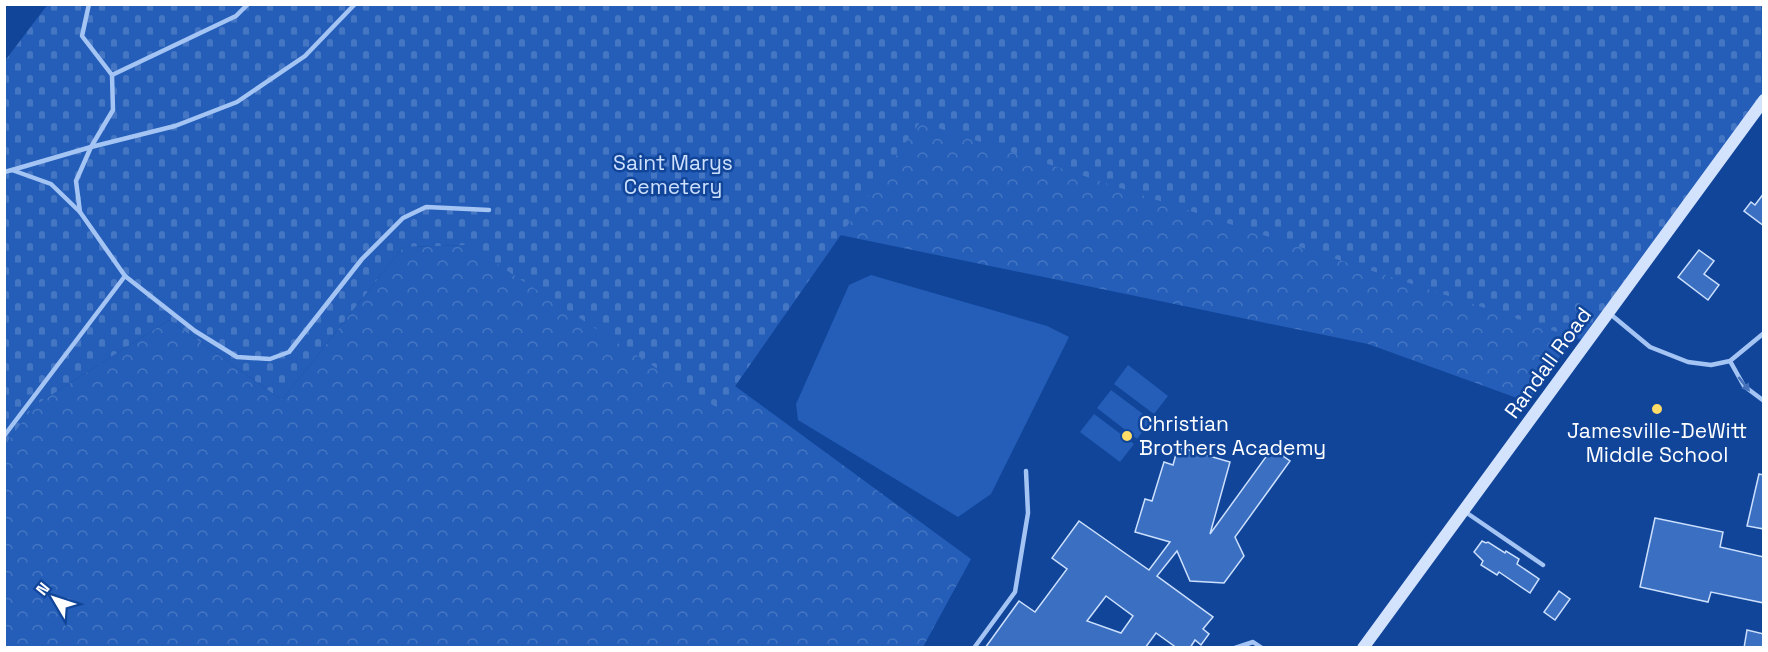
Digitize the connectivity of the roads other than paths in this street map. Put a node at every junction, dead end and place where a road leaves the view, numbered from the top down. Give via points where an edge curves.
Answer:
1 (89, 4) edge
2 (248, 4) edge
3 (355, 4) edge
4 (112, 75) junction
5 (1764, 100) edge
6 (91, 147) junction
7 (12, 170) junction
8 (4, 172) edge
9 (489, 210) dead end
10 (80, 212) junction
11 (125, 276) junction
12 (1609, 313) junction
13 (1764, 333) edge
14 (1730, 361) junction
15 (1764, 401) edge
16 (4, 436) edge
17 (1026, 471) dead end
18 (1464, 511) junction
19 (1543, 565) dead end
20 (974, 648) edge
21 (1234, 648) edge
22 (1262, 648) edge
23 (1364, 648) edge

1 - 4 lane via 82,36
2 - 4 lane via 236,16
3 - 6 lane via 305,56 237,102 175,126
4 - 6 lane via 113,110
5 - 12 street, Randall Road
6 - 7 lane
6 - 10 lane via 76,182
7 - 8 lane
7 - 10 lane via 51,184
9 - 11 lane via 426,207 403,218 362,259 289,351 270,359 237,357 195,332
10 - 11 lane
11 - 16 lane
12 - 14 lane via 1650,347 1688,362 1711,365
12 - 18 street, Randall Road
13 - 14 lane
14 -> 15 lane via 1743,386
17 - 20 lane via 1028,513 1016,592
18 - 19 lane
18 - 23 street, Randall Road
21 - 22 lane via 1253,642

